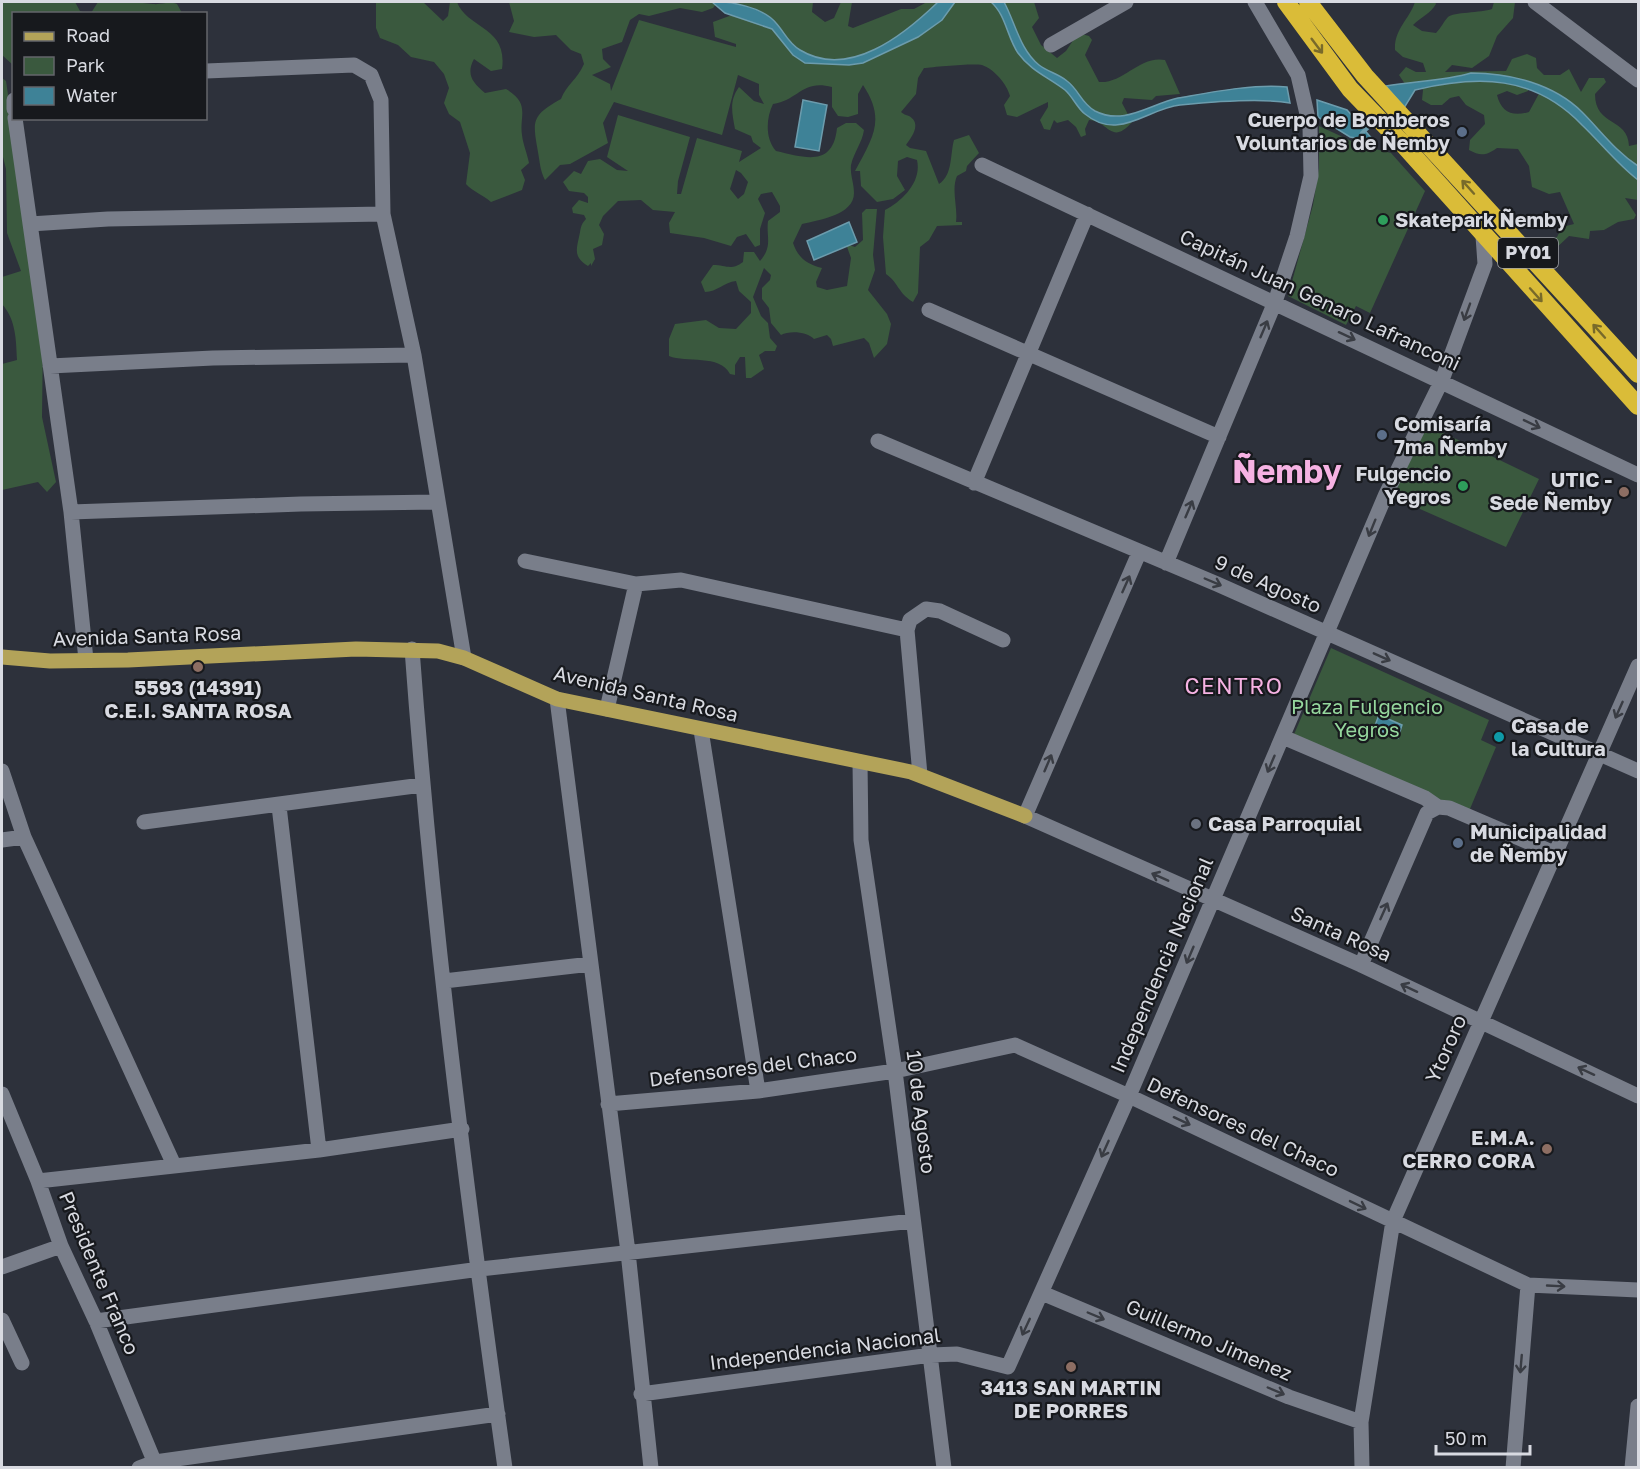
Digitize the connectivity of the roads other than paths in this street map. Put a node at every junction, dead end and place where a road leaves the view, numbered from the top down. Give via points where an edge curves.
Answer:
1 (1126, 2) edge
2 (1255, 2) edge
3 (1286, 2) edge
4 (1535, 2) edge
5 (1314, 4) edge
6 (1051, 45) dead end
7 (207, 71) edge
8 (1638, 80) edge
9 (15, 120) edge
10 (982, 165) dead end
11 (383, 214) junction
12 (1087, 214) junction
13 (30, 224) junction
14 (1483, 236) junction
15 (1275, 302) junction
16 (929, 309) dead end
17 (1030, 353) junction
18 (414, 355) junction
19 (50, 366) junction
20 (1638, 374) edge
21 (1442, 380) junction
22 (1638, 406) edge
23 (1219, 437) junction
24 (878, 441) dead end
25 (1638, 475) edge
26 (974, 483) junction
27 (437, 502) junction
28 (71, 512) junction
29 (1139, 553) junction
30 (525, 561) dead end
31 (1166, 563) junction
32 (636, 584) junction
33 (907, 630) junction
34 (1329, 633) junction
35 (1003, 640) dead end
36 (412, 649) junction
37 (2, 657) edge
38 (464, 657) junction
39 (86, 660) junction
40 (1638, 666) edge
41 (557, 699) junction
42 (607, 709) junction
43 (701, 730) junction
44 (1282, 737) junction
45 (1599, 754) junction
46 (860, 762) junction
47 (2, 771) edge
48 (1638, 771) edge
49 (920, 775) junction
50 (422, 785) junction
51 (279, 806) junction
52 (1432, 810) junction
53 (1025, 816) junction
54 (144, 822) dead end
55 (24, 837) junction
56 (2, 840) edge
57 (1554, 853) junction
58 (1213, 901) junction
59 (591, 964) junction
60 (1361, 965) junction
61 (444, 981) junction
62 (1480, 1022) junction
63 (895, 1071) junction
64 (758, 1091) junction
65 (2, 1094) edge
66 (1129, 1096) junction
67 (1638, 1096) edge
68 (608, 1104) junction
69 (462, 1130) junction
70 (319, 1150) junction
71 (174, 1165) junction
72 (38, 1180) junction
73 (913, 1221) junction
74 (1393, 1221) junction
75 (61, 1246) junction
76 (628, 1252) junction
77 (2, 1267) edge
78 (480, 1269) junction
79 (1528, 1285) junction
80 (1638, 1290) edge
81 (1042, 1293) junction
82 (2, 1320) edge
83 (96, 1321) junction
84 (931, 1355) junction
85 (22, 1363) dead end
86 (641, 1394) junction
87 (1638, 1406) edge
88 (498, 1414) junction
89 (1361, 1422) junction
90 (156, 1465) edge
91 (139, 1467) edge
92 (505, 1467) edge
93 (651, 1467) edge
94 (944, 1467) edge
95 (1362, 1467) edge
96 (1513, 1467) edge
97 (1632, 1467) edge

1 - 6 street
2 - 15 street via 1298,75 1310,127 1311,176 1297,236
3 -> 14 highway, PY01 via 1350,89
4 - 8 street
20 -> 5 highway, PY01 via 1365,76
7 - 11 street via 354,65 371,75 381,100
9 - 13 street
10 - 12 street, Capitán Juan Genaro Lafranconi
11 - 13 street
11 - 18 street
12 - 15 street, Capitán Juan Genaro Lafranconi
12 - 17 street
13 - 19 street
14 -> 21 street, Independencia Nacional via 1485,264
14 -> 22 highway, PY01
15 -> 21 street, Capitán Juan Genaro Lafranconi
23 -> 15 street
16 - 17 street
17 - 23 street
17 - 26 street
18 - 19 street via 213,358
18 - 27 street
19 - 28 street
21 -> 25 street, Capitán Juan Genaro Lafranconi
21 -> 34 street, Independencia Nacional via 1386,494
31 -> 23 street
24 - 26 street, 9 de Agosto
26 - 29 street, 9 de Agosto
27 - 28 street
27 - 38 street
28 - 39 street
29 - 31 street, 9 de Agosto
53 -> 29 street
30 - 32 street
31 -> 34 street, 9 de Agosto
32 - 33 street via 681,580
32 - 42 street
33 - 35 street via 910,620 926,609 940,611
33 - 49 street
34 - 44 street, Independencia Nacional
34 -> 45 street, 9 de Agosto
36 - 38 main road, Avenida Santa Rosa
36 - 39 main road, Avenida Santa Rosa
36 - 50 street
37 - 39 main road, Avenida Santa Rosa
38 - 41 main road, Avenida Santa Rosa
40 -> 45 street, Ytororo
41 - 42 main road, Avenida Santa Rosa
41 - 59 street
42 - 43 main road, Avenida Santa Rosa
43 - 46 main road, Avenida Santa Rosa
43 - 64 street
44 - 52 street via 1425,798
44 -> 58 street, Independencia Nacional
45 - 48 street, 9 de Agosto
45 - 57 street, Ytororo
46 - 49 main road, Avenida Santa Rosa
46 - 63 street, 10 de Agosto via 861,840
47 - 55 street
49 - 53 main road, Avenida Santa Rosa
50 - 51 street
50 - 61 street
51 - 54 street
51 - 70 street
52 - 57 street via 1449,808
60 -> 52 street
58 -> 53 street, Santa Rosa
55 - 56 street
55 - 71 street
57 - 62 street, Ytororo
58 - 60 street, Santa Rosa
58 -> 66 street, Independencia Nacional
59 - 61 street
59 - 68 street
62 -> 60 street, Santa Rosa
61 - 69 street
67 -> 62 street, Santa Rosa
62 - 74 street, Ytororo
63 - 64 street, Defensores del Chaco
63 - 66 street, Defensores del Chaco via 1015,1045
63 - 73 street, 10 de Agosto
64 - 68 street, Defensores del Chaco
65 - 72 street, Presidente Franco
66 -> 74 street, Defensores del Chaco
66 -> 81 street, Independencia Nacional
68 - 76 street
69 - 70 street
69 - 78 street
70 - 71 street
71 - 72 street
72 - 75 street, Presidente Franco
73 - 76 street
73 - 84 street, 10 de Agosto
74 - 79 street, Defensores del Chaco
74 - 89 street, Ytororo
75 - 77 street
75 - 83 street, Presidente Franco
76 - 78 street
76 - 86 street
78 - 83 street
78 - 88 street
79 -> 80 street, Defensores del Chaco
79 -> 96 street
81 -> 84 street, Independencia Nacional via 1008,1366 957,1354
81 -> 89 street, Guillermo Jimenez via 1289,1397
82 - 85 street
83 - 90 street, Presidente Franco
84 - 86 street, Independencia Nacional
84 - 94 street, 10 de Agosto
86 - 93 street
87 - 97 street
88 - 90 street
88 - 92 street
89 - 95 street, Ytororo
90 - 91 street

